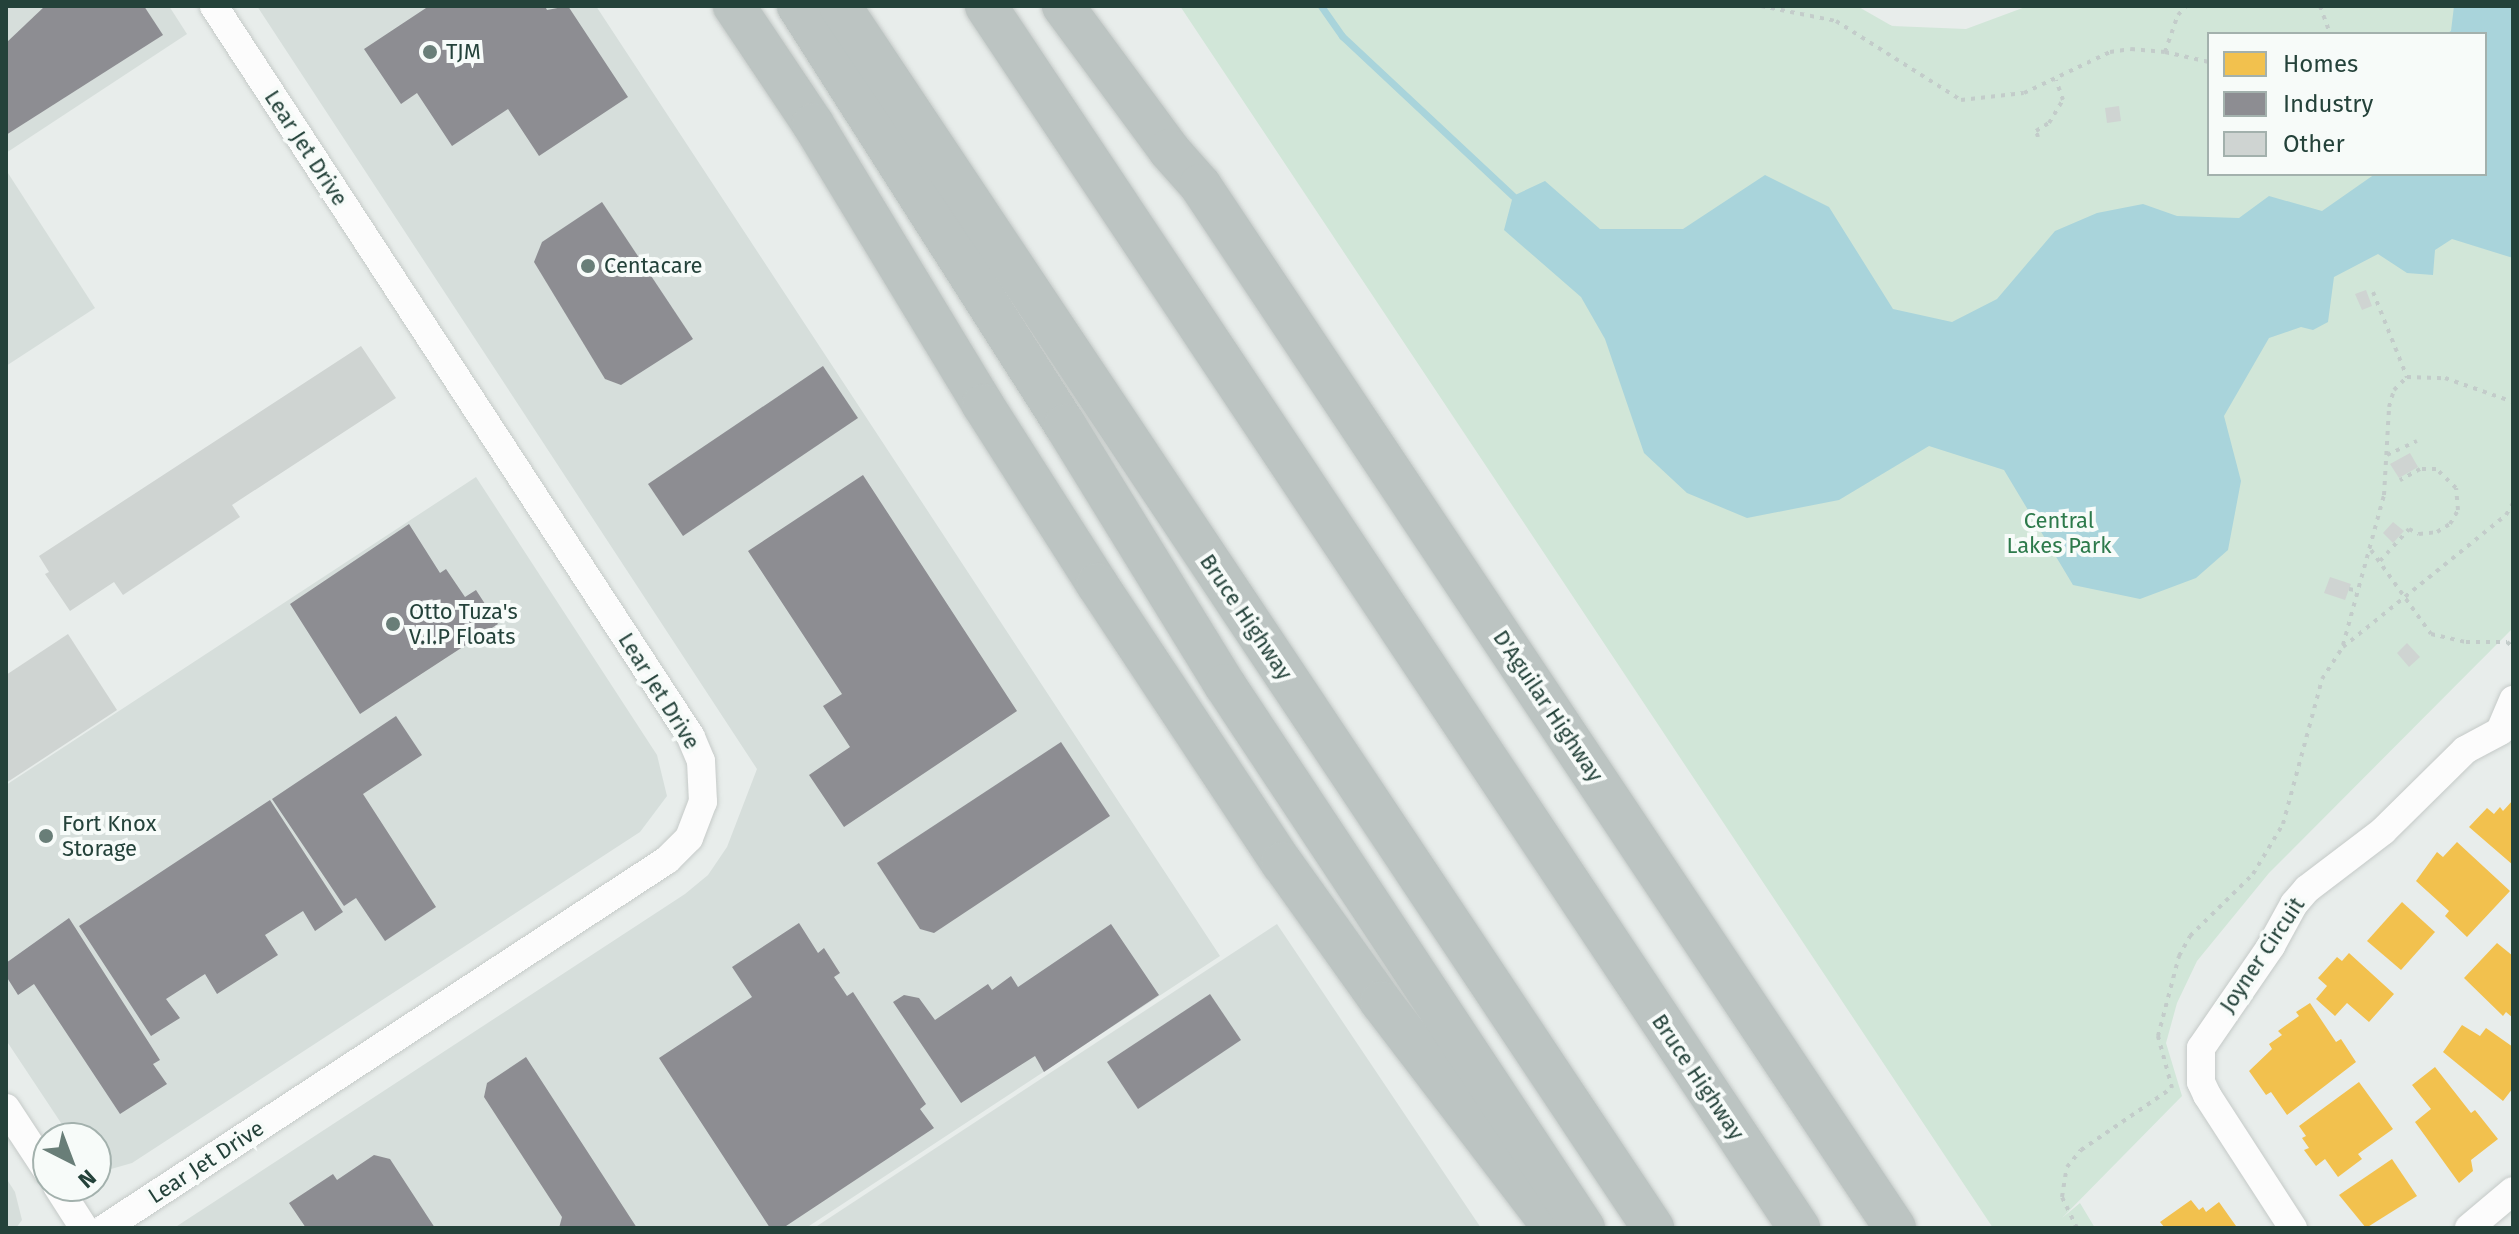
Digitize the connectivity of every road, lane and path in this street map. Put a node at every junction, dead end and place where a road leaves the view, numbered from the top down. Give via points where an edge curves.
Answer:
1 (214, 6) edge
2 (734, 6) edge
3 (798, 6) edge
4 (840, 6) edge
5 (986, 6) edge
6 (1063, 6) edge
7 (1091, 6) edge
8 (1761, 6) edge
9 (2186, 6) edge
10 (2320, 6) edge
11 (2329, 32) edge
12 (2165, 52) junction
13 (2207, 62) edge
14 (2056, 80) junction
15 (2038, 137) dead end
16 (1200, 185) junction
17 (2373, 292) dead end
18 (2407, 377) junction
19 (2513, 402) edge
20 (2417, 441) dead end
21 (2387, 455) junction
22 (2400, 480) dead end
23 (2513, 503) edge
24 (2371, 550) junction
25 (2380, 561) junction
26 (2349, 589) dead end
27 (2359, 591) junction
28 (2402, 596) junction
29 (2343, 647) junction
30 (2513, 647) edge
31 (2513, 700) edge
32 (2507, 737) edge
33 (6, 1108) edge
34 (32, 1148) edge
35 (2513, 1191) edge
36 (67, 1202) edge
37 (84, 1228) edge
38 (105, 1228) edge
39 (1554, 1228) edge
40 (1584, 1228) edge
41 (1653, 1228) edge
42 (1799, 1228) edge
43 (1895, 1228) edge
44 (2077, 1228) edge
45 (2293, 1228) edge
46 (2469, 1228) edge

1 - 38 street, Lear Jet Drive via 691,737 701,761 703,802 689,838 667,860
2 - 39 highway via 813,124 1089,572 1282,863
3 - 40 highway via 1250,725
4 - 41 highway, Bruce Highway
5 - 42 highway, Bruce Highway
6 - 16 highway
7 - 16 highway via 1182,142
8 - 14 path via 1836,21 1961,100 2024,93
9 - 12 path
10 - 11 path
12 - 13 path
12 - 14 path via 2110,52
14 - 15 path via 2063,100 2049,123 2036,131
16 - 43 highway, D'Aguilar Highway
17 - 18 path
18 - 19 path via 2445,378
18 - 21 path via 2394,390 2389,407
20 - 21 path
21 - 24 path
22 - 25 path via 2420,469 2436,469 2456,488 2458,510 2437,532 2409,529
23 - 28 path via 2506,515
24 - 25 path
24 - 27 path
25 - 28 path
26 - 27 path
27 - 29 path
28 - 29 path
28 - 30 path via 2440,639 2507,642
29 - 44 path via 2322,679 2283,824 2253,874 2190,936 2179,956 2158,1036 2172,1088 2081,1150 2067,1167 2062,1197
31 - 32 street, Joyner Circuit
32 - 45 street, Joyner Circuit via 2465,750 2383,831 2307,889 2206,1036 2199,1064 2207,1095
33 - 34 street
35 - 46 street
36 - 37 street

